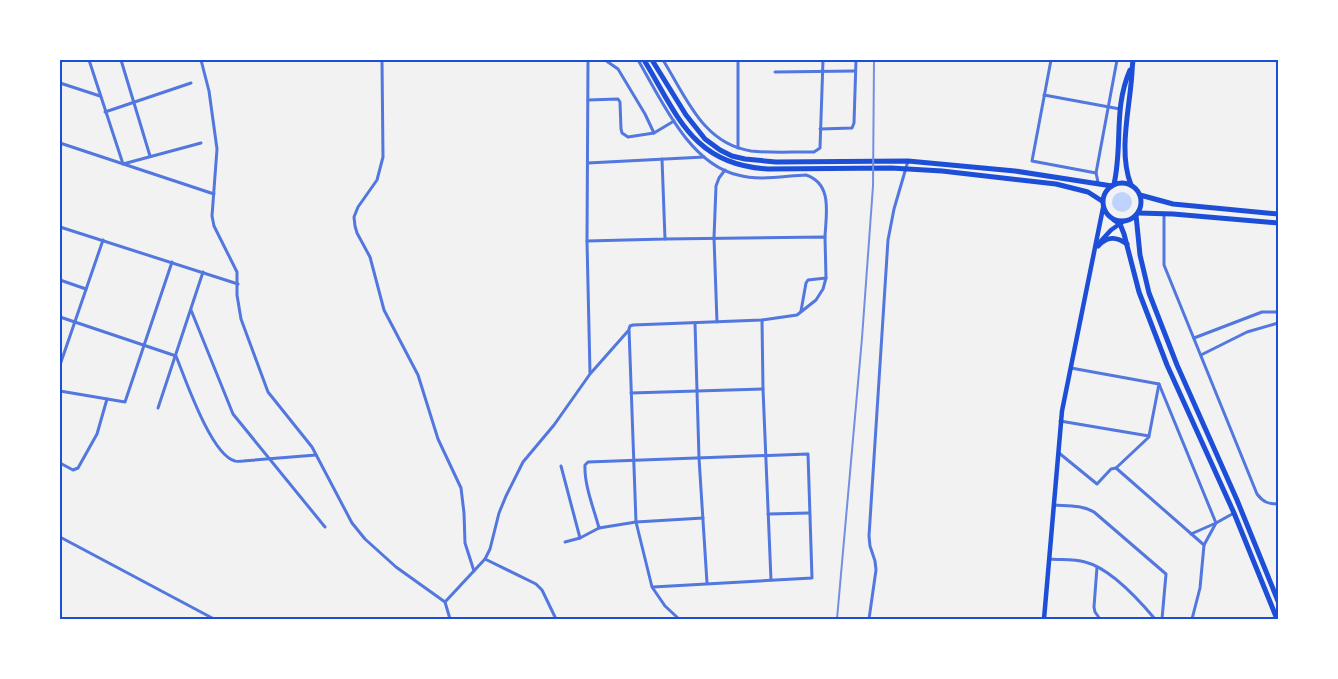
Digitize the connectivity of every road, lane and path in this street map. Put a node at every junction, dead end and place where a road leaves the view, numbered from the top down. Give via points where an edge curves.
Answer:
1 (89, 60) edge
2 (121, 60) edge
3 (201, 60) edge
4 (382, 60) edge
5 (588, 60) edge
6 (605, 60) edge
7 (638, 60) edge
8 (644, 60) edge
9 (652, 60) edge
10 (663, 60) edge
11 (738, 60) edge
12 (823, 60) edge
13 (856, 60) edge
14 (1051, 60) edge
15 (1117, 60) edge
16 (1133, 60) edge
17 (1132, 67) junction
18 (822, 70) junction
19 (855, 71) junction
20 (776, 72) dead end
21 (60, 83) edge
22 (191, 84) dead end
23 (1044, 95) junction
24 (100, 96) junction
25 (588, 100) junction
26 (134, 102) junction
27 (1108, 107) junction
28 (1120, 109) junction
29 (105, 112) junction
30 (674, 121) junction
31 (820, 129) junction
32 (654, 133) junction
33 (60, 143) edge
34 (201, 143) dead end
35 (738, 148) junction
36 (150, 156) junction
37 (704, 157) junction
38 (662, 159) junction
39 (908, 161) junction
40 (588, 163) junction
41 (123, 164) junction
42 (816, 168) junction
43 (906, 169) junction
44 (725, 170) junction
45 (1096, 174) junction
46 (814, 178) junction
47 (1096, 182) junction
48 (1113, 185) junction
49 (1131, 185) junction
50 (214, 194) junction
51 (1140, 195) junction
52 (1102, 200) junction
53 (1103, 208) junction
54 (1164, 213) junction
55 (1137, 214) junction
56 (1278, 214) edge
57 (1122, 223) junction
58 (1278, 223) edge
59 (60, 227) edge
60 (825, 236) junction
61 (714, 238) junction
62 (665, 239) junction
63 (103, 240) junction
64 (587, 241) junction
65 (1127, 244) junction
66 (1098, 246) junction
67 (1092, 260) junction
68 (172, 262) junction
69 (203, 272) junction
70 (826, 278) junction
71 (60, 280) edge
72 (238, 284) junction
73 (86, 289) junction
74 (191, 310) junction
75 (801, 312) junction
76 (1278, 312) edge
77 (60, 317) edge
78 (762, 320) junction
79 (74, 322) junction
80 (717, 322) junction
81 (695, 323) junction
82 (1278, 323) edge
83 (629, 330) junction
84 (1194, 338) junction
85 (143, 345) junction
86 (1201, 355) junction
87 (176, 356) junction
88 (60, 365) edge
89 (1070, 368) junction
90 (590, 374) junction
91 (1158, 384) junction
92 (763, 388) junction
93 (697, 390) junction
94 (60, 391) edge
95 (630, 393) junction
96 (107, 399) junction
97 (158, 408) dead end
98 (1060, 421) junction
99 (1149, 436) junction
100 (1057, 452) junction
101 (316, 455) junction
102 (766, 455) junction
103 (699, 458) junction
104 (269, 459) junction
105 (633, 461) junction
106 (60, 463) edge
107 (561, 466) dead end
108 (1116, 468) junction
109 (1278, 504) edge
110 (1054, 505) junction
111 (809, 513) junction
112 (1234, 513) junction
113 (768, 514) junction
114 (703, 518) junction
115 (636, 522) junction
116 (1216, 523) junction
117 (325, 527) dead end
118 (599, 528) junction
119 (1191, 534) junction
120 (60, 537) edge
121 (580, 538) junction
122 (565, 542) dead end
123 (1204, 545) junction
124 (485, 559) junction
125 (1050, 559) junction
126 (1097, 567) junction
127 (474, 571) junction
128 (770, 580) junction
129 (707, 583) junction
130 (652, 587) junction
131 (1278, 601) edge
132 (445, 602) junction
133 (214, 619) edge
134 (450, 619) edge
135 (556, 619) edge
136 (679, 619) edge
137 (869, 619) edge
138 (1044, 619) edge
139 (1100, 619) edge
140 (1154, 619) edge
141 (1162, 619) edge
142 (1192, 619) edge
143 (1277, 619) edge

1 - 24 street
2 - 26 street
3 - 50 street via 217,150
4 - 127 street via 382,157 377,180 354,217 355,226 370,257 384,310 418,375 438,439 460,488 465,544
5 - 25 street
6 - 32 street via 618,69
7 - 30 street
8 - 42 main road via 680,121 711,153 732,163 754,168
9 - 39 main road via 705,140 726,153 760,162
10 - 35 street via 703,126 714,137
11 - 35 street
12 - 18 street
13 - 19 street
14 - 23 street
15 - 27 street
16 - 17 main road
17 - 28 main road via 1125,82
17 - 49 main road via 1126,145 1127,175
18 - 19 street
18 - 20 street
18 - 31 street
19 - 31 street via 852,128
21 - 24 street
22 - 26 street
23 - 27 street
23 - 45 street via 1032,161
24 - 29 street
25 - 32 street via 618,99 621,129 625,136
25 - 40 street
26 - 29 street
26 - 36 street
27 - 28 street
27 - 45 street
28 - 48 main road via 1118,161
29 - 41 street
30 - 32 street
30 - 37 street
31 - 35 street via 820,148 814,152
33 - 41 street
34 - 36 street
36 - 41 street
37 - 38 street
37 - 44 street
38 - 40 street
38 - 62 street
39 - 43 street
39 - 47 main road
40 - 64 street
41 - 50 street
42 - 43 main road
42 - 46 street
43 - 52 main road via 1056,184 1088,192
43 - 137 street via 888,240 869,536 876,570
44 - 46 street via 748,177 806,175
44 - 61 street via 716,186
45 - 47 street
46 - 60 street via 824,190 826,199
47 - 48 main road
48 - 49 main road
48 - 52 main road
49 - 51 main road
50 - 72 street via 214,226 235,266
51 - 55 main road
51 - 56 main road via 1173,204
52 - 53 main road
53 - 57 main road via 1107,215
53 - 67 main road
54 - 55 main road
54 - 58 main road
54 - 84 street via 1164,265
55 - 57 main road
55 - 131 main road via 1140,255 1149,293
57 - 65 main road
57 - 66 main road via 1111,230
59 - 63 street
60 - 61 street
60 - 70 street
61 - 62 street
61 - 80 street
62 - 64 street
63 - 68 street
63 - 73 street
64 - 90 street
65 - 66 main road via 1111,237
65 - 112 main road via 1139,292 1167,365
66 - 67 main road
67 - 89 main road
68 - 69 street
68 - 85 street
69 - 72 street
69 - 74 street
70 - 75 street via 816,300
70 - 75 street via 808,280
71 - 73 street
72 - 101 street via 241,319 268,392
73 - 79 street
74 - 87 street
74 - 104 street via 233,414
75 - 78 street
76 - 84 street via 1262,312
77 - 79 street
78 - 80 street
78 - 92 street
79 - 85 street
79 - 88 street
80 - 81 street
81 - 83 street via 633,325
81 - 93 street
82 - 86 street via 1247,332
83 - 90 street
83 - 95 street
84 - 86 street
85 - 87 street
85 - 96 street via 125,402
86 - 109 street via 1257,494 1269,504
87 - 97 street
87 - 104 street via 203,423 218,447 236,462
89 - 91 street
89 - 98 main road
90 - 124 street via 523,462 499,513 496,532
91 - 99 street
91 - 116 street
92 - 93 street
92 - 102 street
93 - 95 street
93 - 103 street
94 - 96 street
95 - 105 street
96 - 106 street via 97,434 78,468 73,470
98 - 99 street
98 - 100 main road
99 - 108 street
100 - 108 street via 1097,484
100 - 110 main road
101 - 104 street
101 - 132 street via 352,523 365,539 408,577
102 - 103 street
102 - 111 street via 808,454
102 - 113 street
103 - 105 street
103 - 114 street
104 - 117 street
105 - 115 street
105 - 118 street via 588,462 585,465
107 - 121 street
108 - 119 street
110 - 125 main road
110 - 141 street via 1077,506 1094,512 1166,574
111 - 113 street
111 - 128 street via 812,578
112 - 116 street
112 - 143 main road
113 - 128 street
114 - 115 street
114 - 129 street
115 - 118 street
115 - 130 street
116 - 119 street
116 - 123 street
118 - 121 street
119 - 123 street
120 - 133 street
121 - 122 street
123 - 142 street via 1200,588
124 - 127 street
124 - 135 street via 536,584
125 - 126 street via 1083,562
125 - 138 main road
126 - 139 street via 1094,607
126 - 140 street via 1130,592
127 - 132 street
128 - 129 street
129 - 130 street
130 - 136 street
132 - 134 street

